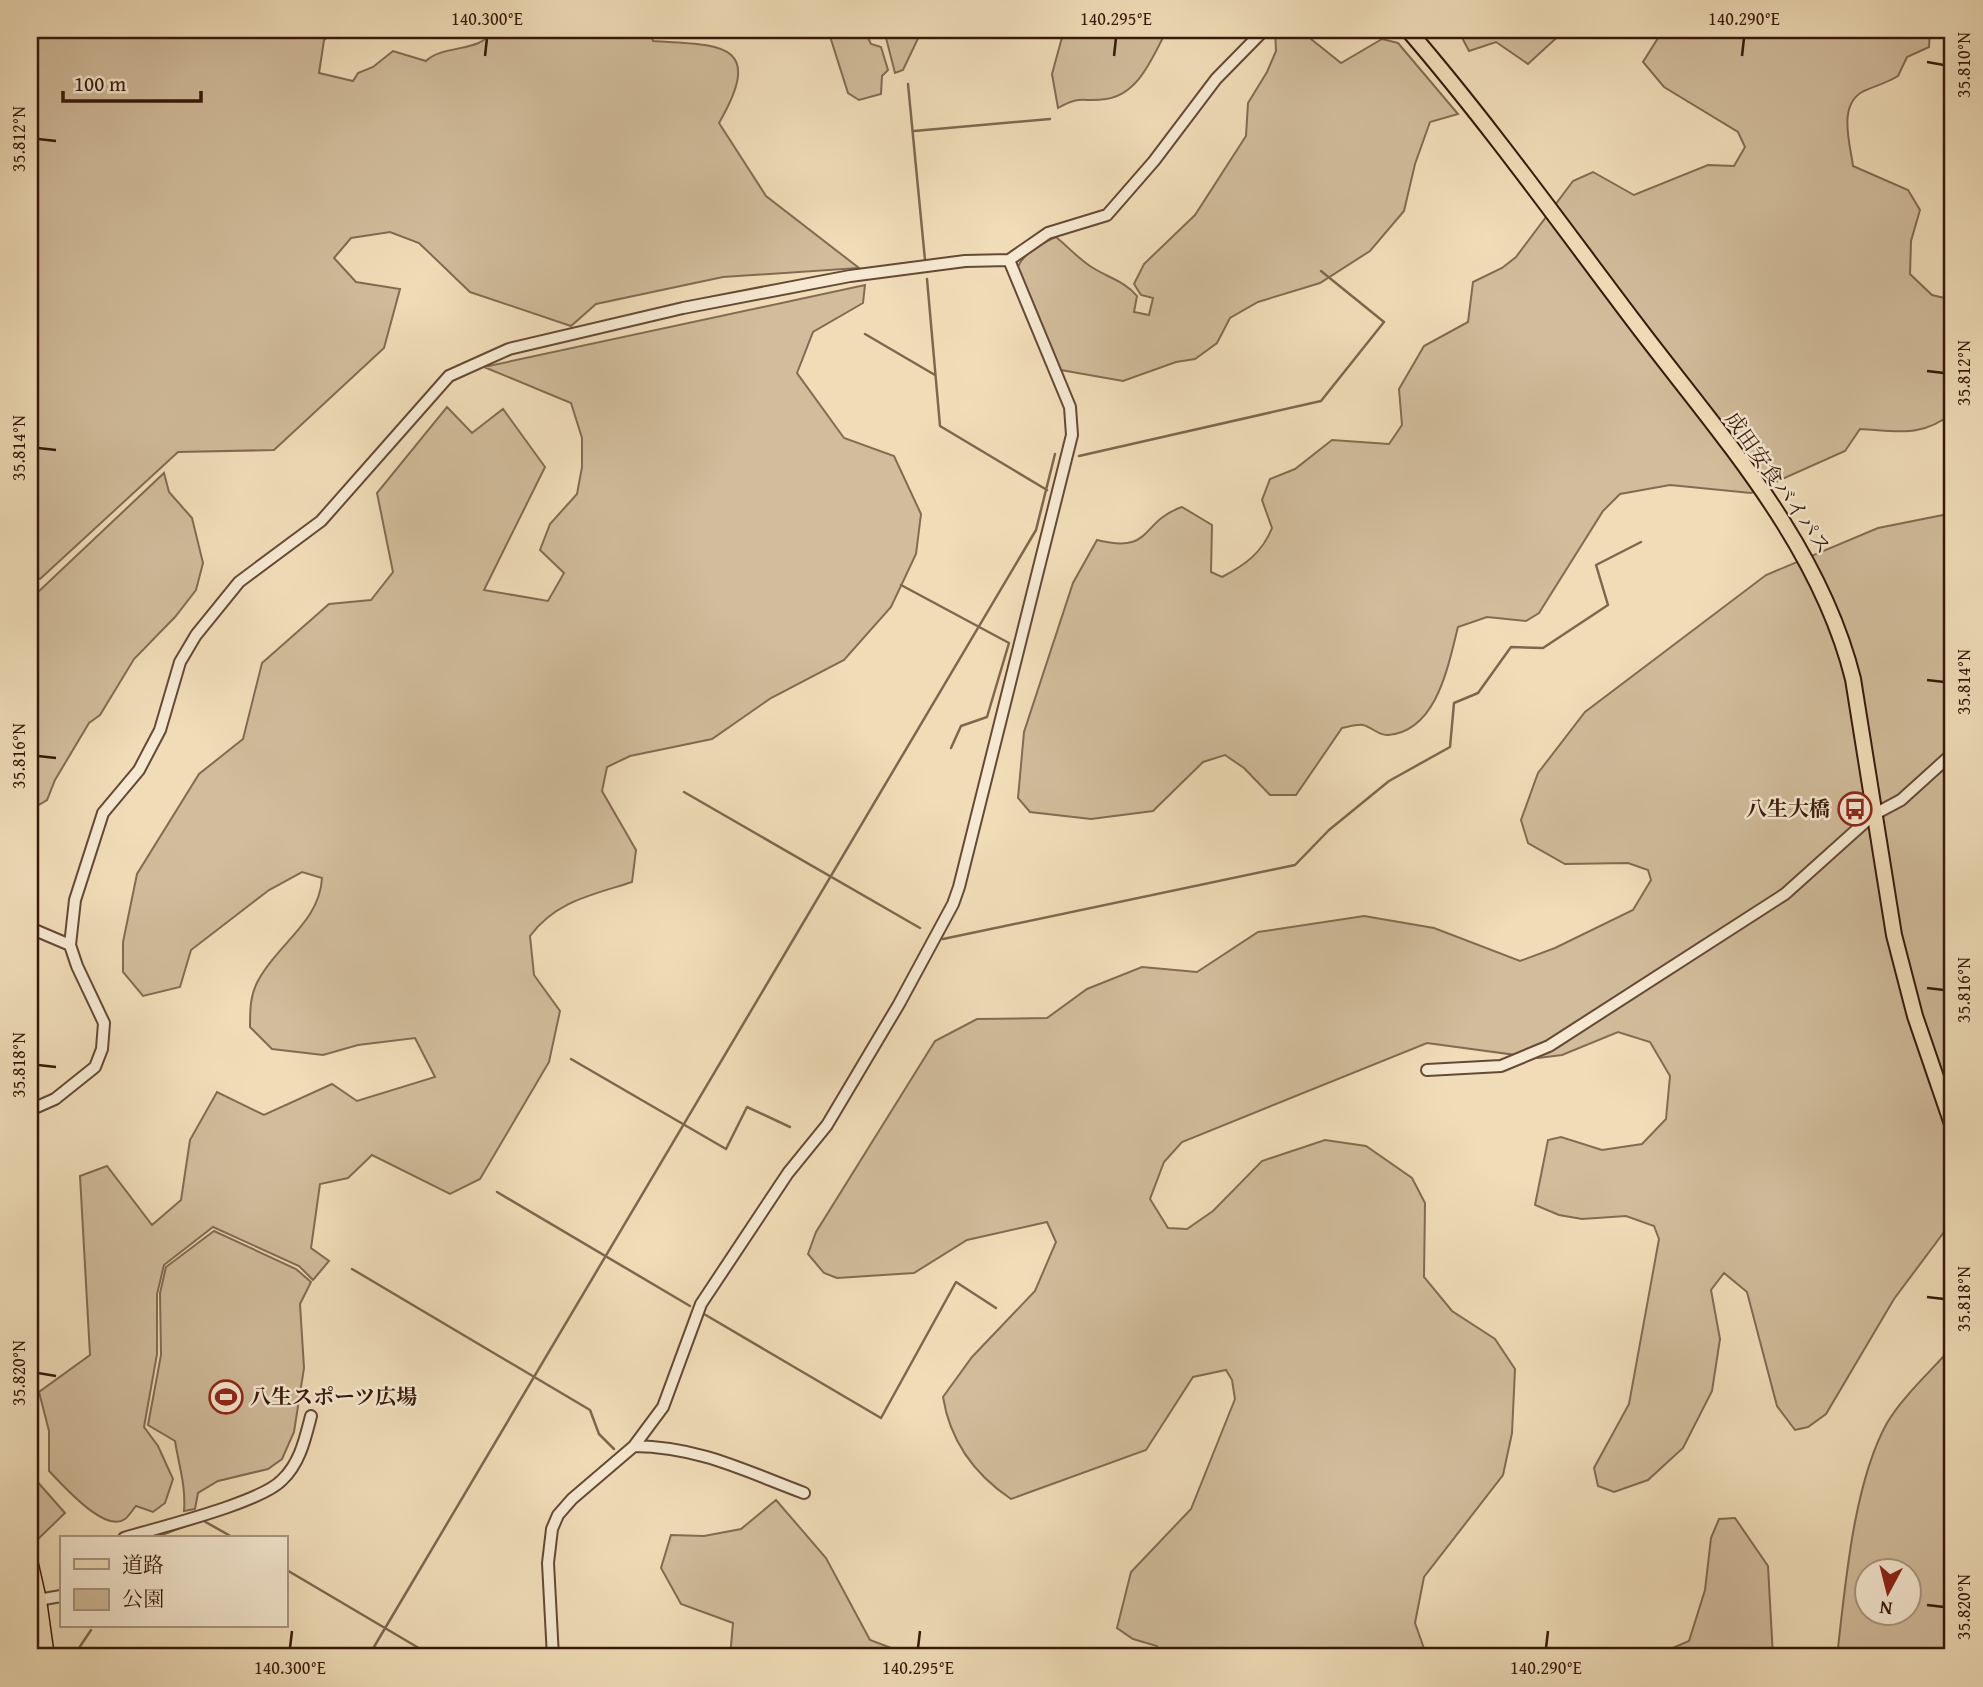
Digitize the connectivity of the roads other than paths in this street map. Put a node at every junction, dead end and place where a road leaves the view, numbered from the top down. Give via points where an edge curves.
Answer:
1 (1264, 30) edge
2 (1408, 30) edge
3 (1009, 260) junction
4 (1953, 753) edge
5 (1873, 815) junction
6 (30, 928) edge
7 (70, 945) junction
8 (1427, 1070) dead end
9 (30, 1110) edge
10 (1953, 1127) edge
11 (311, 1416) dead end
12 (634, 1446) junction
13 (804, 1493) dead end
14 (130, 1536) edge
15 (30, 1565) edge
16 (60, 1596) edge
17 (38, 1600) junction
18 (43, 1636) junction
19 (30, 1653) edge
20 (46, 1657) edge
21 (553, 1657) edge

1 - 3 street via 1216,79 1154,162 1107,215 1048,233
2 - 5 main road, 成田安食バイパス via 1493,135 1785,523 1831,609 1853,679
3 - 7 street via 850,276 683,308 509,349 449,376 321,521 239,582 196,635 172,681 150,753 103,813 93,836 75,900
3 - 12 street via 1070,407 1072,435 959,887 899,1004 827,1125 788,1173 701,1304 663,1407
4 - 5 street via 1901,800
5 - 8 street via 1785,894 1549,1046 1501,1066
5 - 10 main road, 成田安食バイパス via 1900,961
6 - 7 street
7 - 9 street via 104,1023 102,1049 96,1067 55,1099
11 - 14 street via 299,1455 275,1487
12 - 13 street via 671,1447 702,1455
12 - 21 street via 572,1499 552,1529 548,1563
15 - 17 highway
16 - 17 street
17 - 18 highway
18 - 19 street
18 - 20 highway

